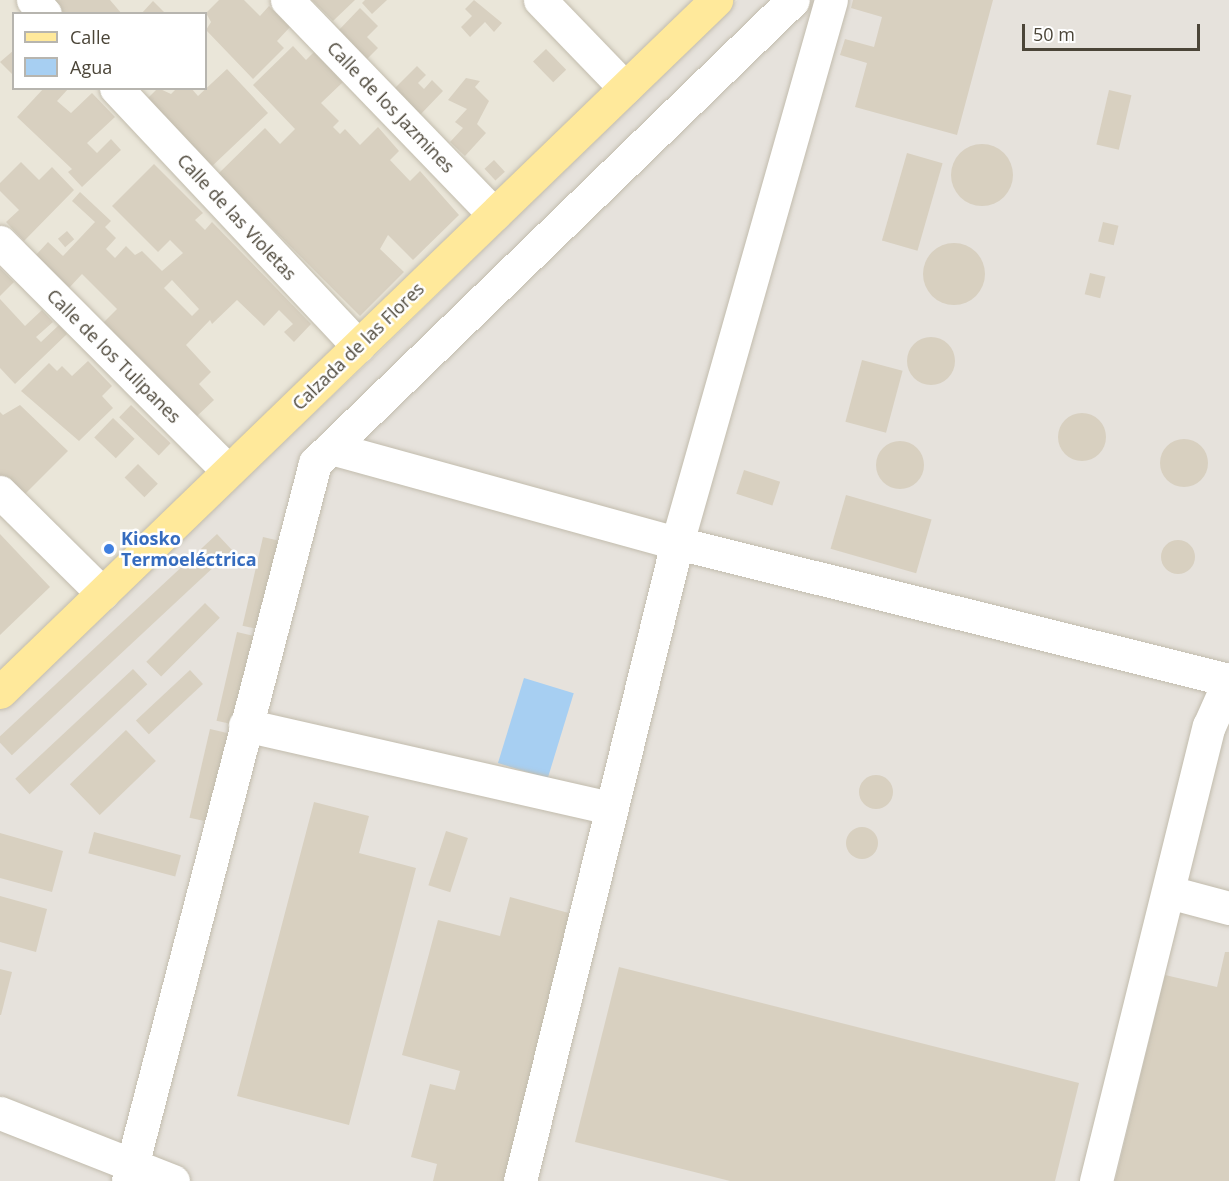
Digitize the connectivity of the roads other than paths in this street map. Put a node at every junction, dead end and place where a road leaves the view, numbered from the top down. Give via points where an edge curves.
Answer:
1 (33, 0) edge
2 (287, 0) edge
3 (540, 0) edge
4 (716, 0) edge
5 (793, 0) edge
6 (831, 0) edge
7 (43, 12) edge
8 (625, 88) junction
9 (118, 90) edge
10 (494, 214) junction
11 (0, 242) edge
12 (358, 346) junction
13 (331, 448) junction
14 (228, 471) junction
15 (0, 492) edge
16 (677, 543) junction
17 (102, 593) junction
18 (1229, 680) edge
19 (0, 692) edge
20 (245, 725) junction
21 (611, 808) junction
22 (1169, 892) junction
23 (1229, 908) edge
24 (0, 1113) edge
25 (130, 1173) edge
26 (173, 1181) edge
27 (520, 1181) edge
28 (1096, 1181) edge

1 - 7 street
2 - 10 street, Calle de los Jazmines
3 - 8 street
4 - 8 main road, Calzada de las Flores
5 - 13 street
6 - 16 street
8 - 10 main road, Calzada de las Flores
9 - 12 street, Calle de las Violetas
10 - 12 main road, Calzada de las Flores
11 - 14 street, Calle de los Tulipanes
12 - 14 main road, Calzada de las Flores
13 - 16 street
13 - 20 street via 315,463
14 - 17 main road, Calzada de las Flores
15 - 17 street
16 - 18 street
16 - 21 street
17 - 19 main road, Calzada de las Flores
18 - 22 street via 1209,726
20 - 21 street
20 - 25 street
21 - 27 street
22 - 23 street
22 - 28 street
24 - 25 street
25 - 26 street

